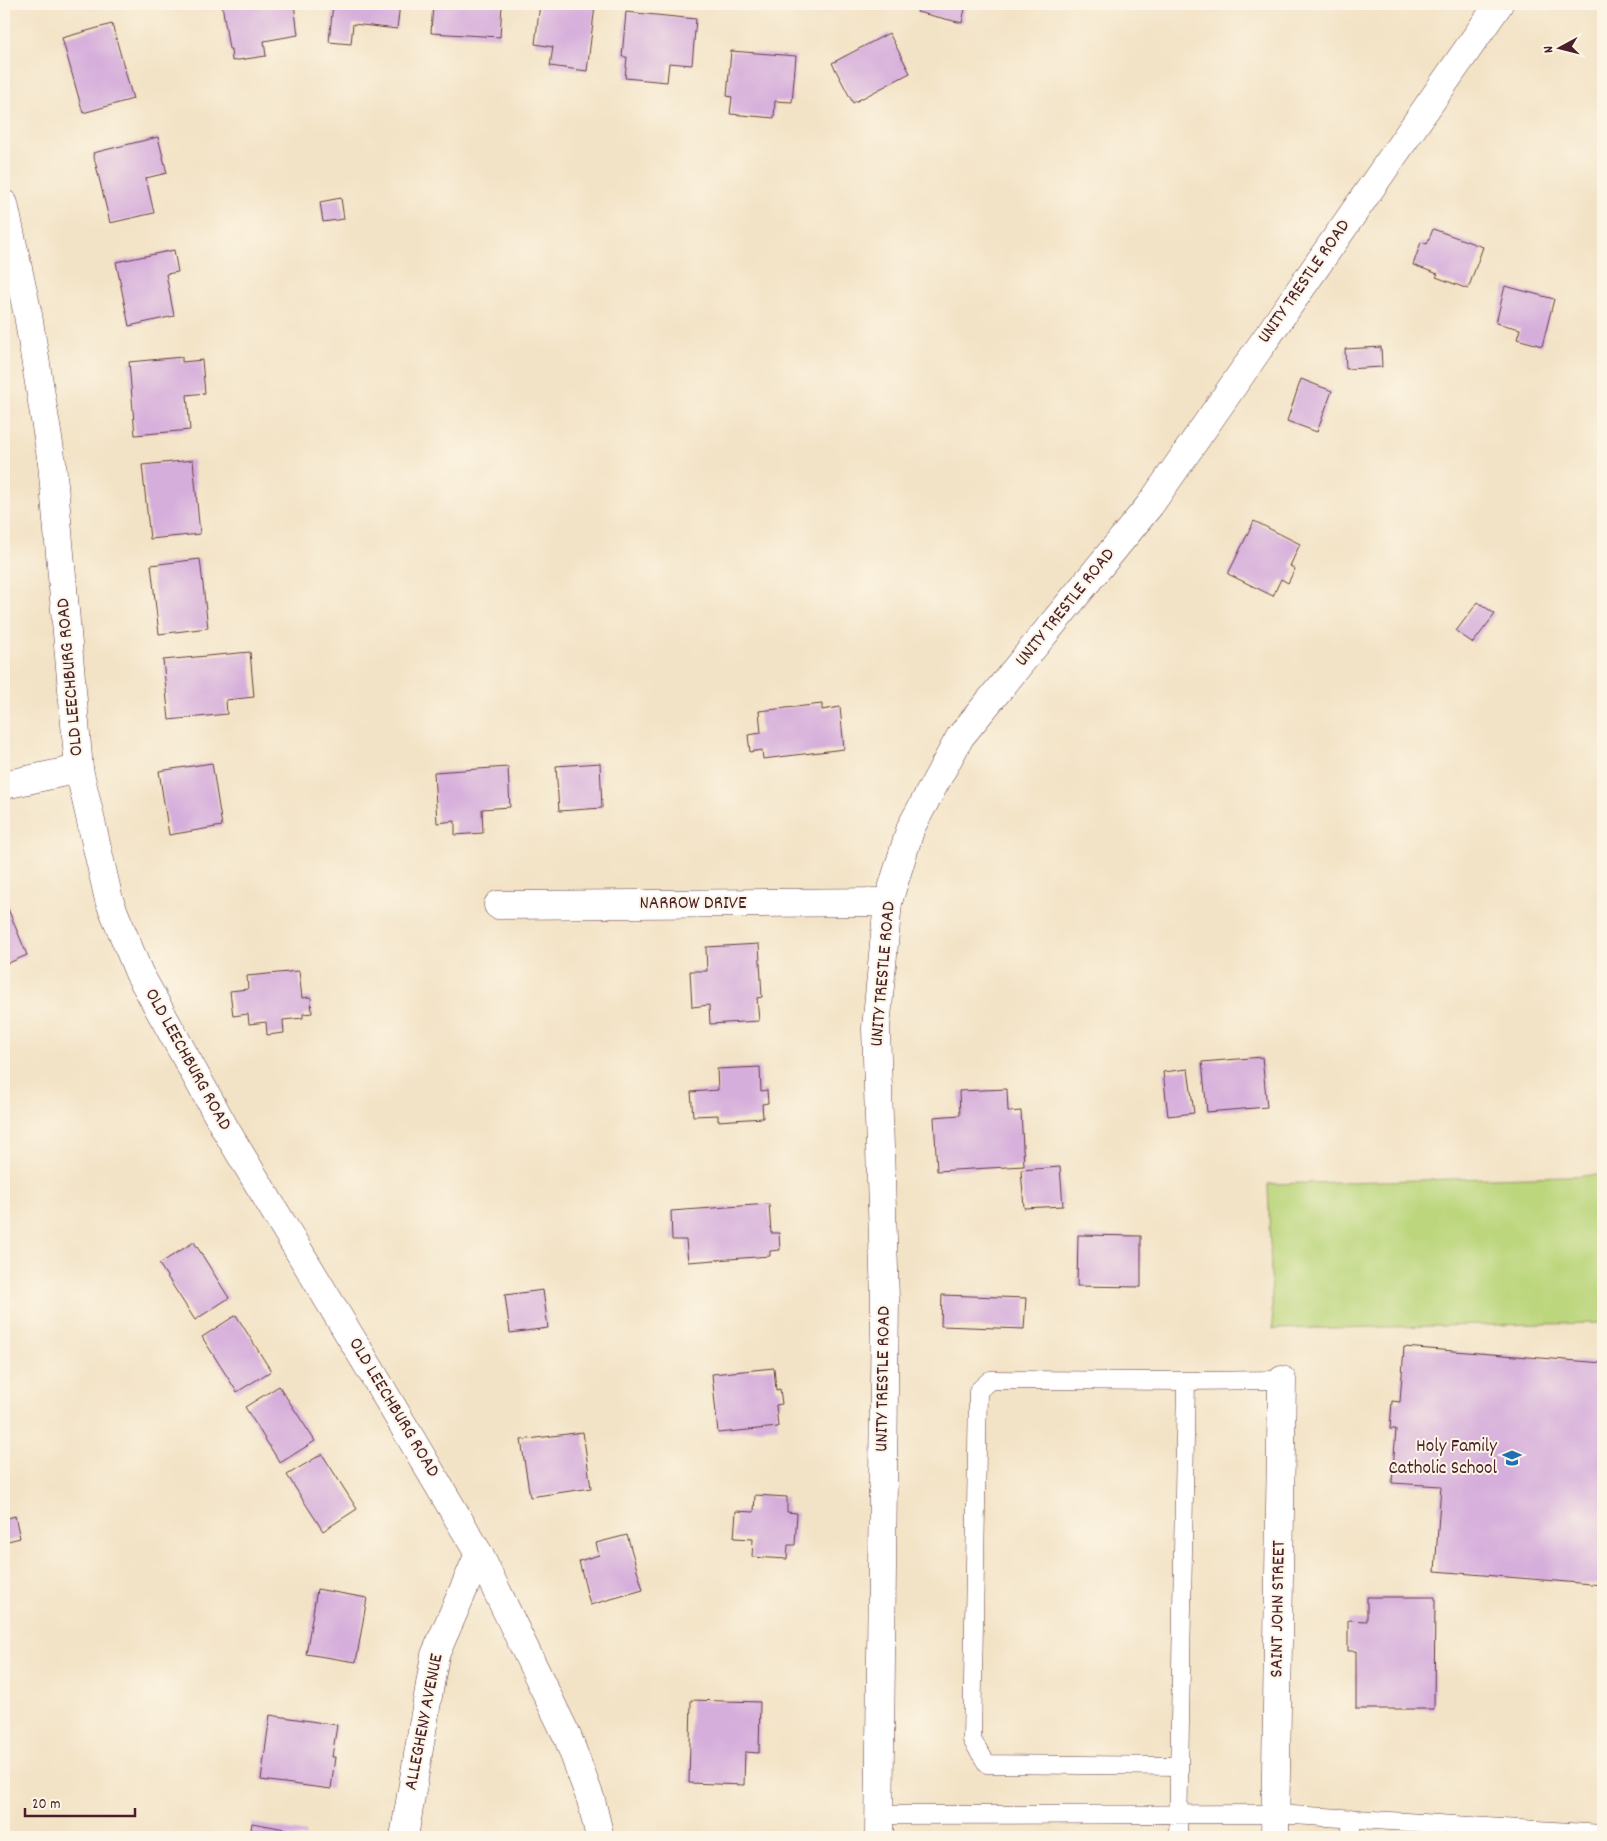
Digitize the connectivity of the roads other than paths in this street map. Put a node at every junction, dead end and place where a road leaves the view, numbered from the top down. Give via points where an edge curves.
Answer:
1 (1499, 4) edge
2 (4, 204) edge
3 (79, 769) junction
4 (4, 785) edge
5 (888, 902) junction
6 (498, 904) dead end
7 (1282, 1380) joint
8 (1186, 1381) junction
9 (480, 1554) junction
10 (1179, 1766) junction
11 (1178, 1814) junction
12 (1351, 1818) junction
13 (879, 1826) edge
14 (1276, 1826) edge
15 (1603, 1834) edge
16 (404, 1837) edge
17 (600, 1837) edge
18 (1178, 1837) edge
19 (1351, 1837) edge

1 - 5 street, UNITY TRESTLE ROAD via 1150,505 960,738 911,827
2 - 3 street, OLD LEECHBURG ROAD via 28,315 52,463
3 - 4 street
3 - 9 street, OLD LEECHBURG ROAD via 109,900 139,973 227,1132
5 - 6 street, NARROW DRIVE
5 - 13 street, UNITY TRESTLE ROAD via 876,1028 885,1299
7 - 8 lane
7 - 14 street, SAINT JOHN STREET
8 - 10 lane
8 - 10 lane via 990,1380 978,1391 972,1740 987,1764
9 - 16 street, ALLEGHENY AVENUE via 435,1655
9 - 17 street, OLD LEECHBURG ROAD via 568,1738 591,1800
10 - 11 lane
11 - 13 lane
11 - 14 lane
11 - 18 lane
12 - 14 lane
12 - 15 lane
12 - 19 lane

